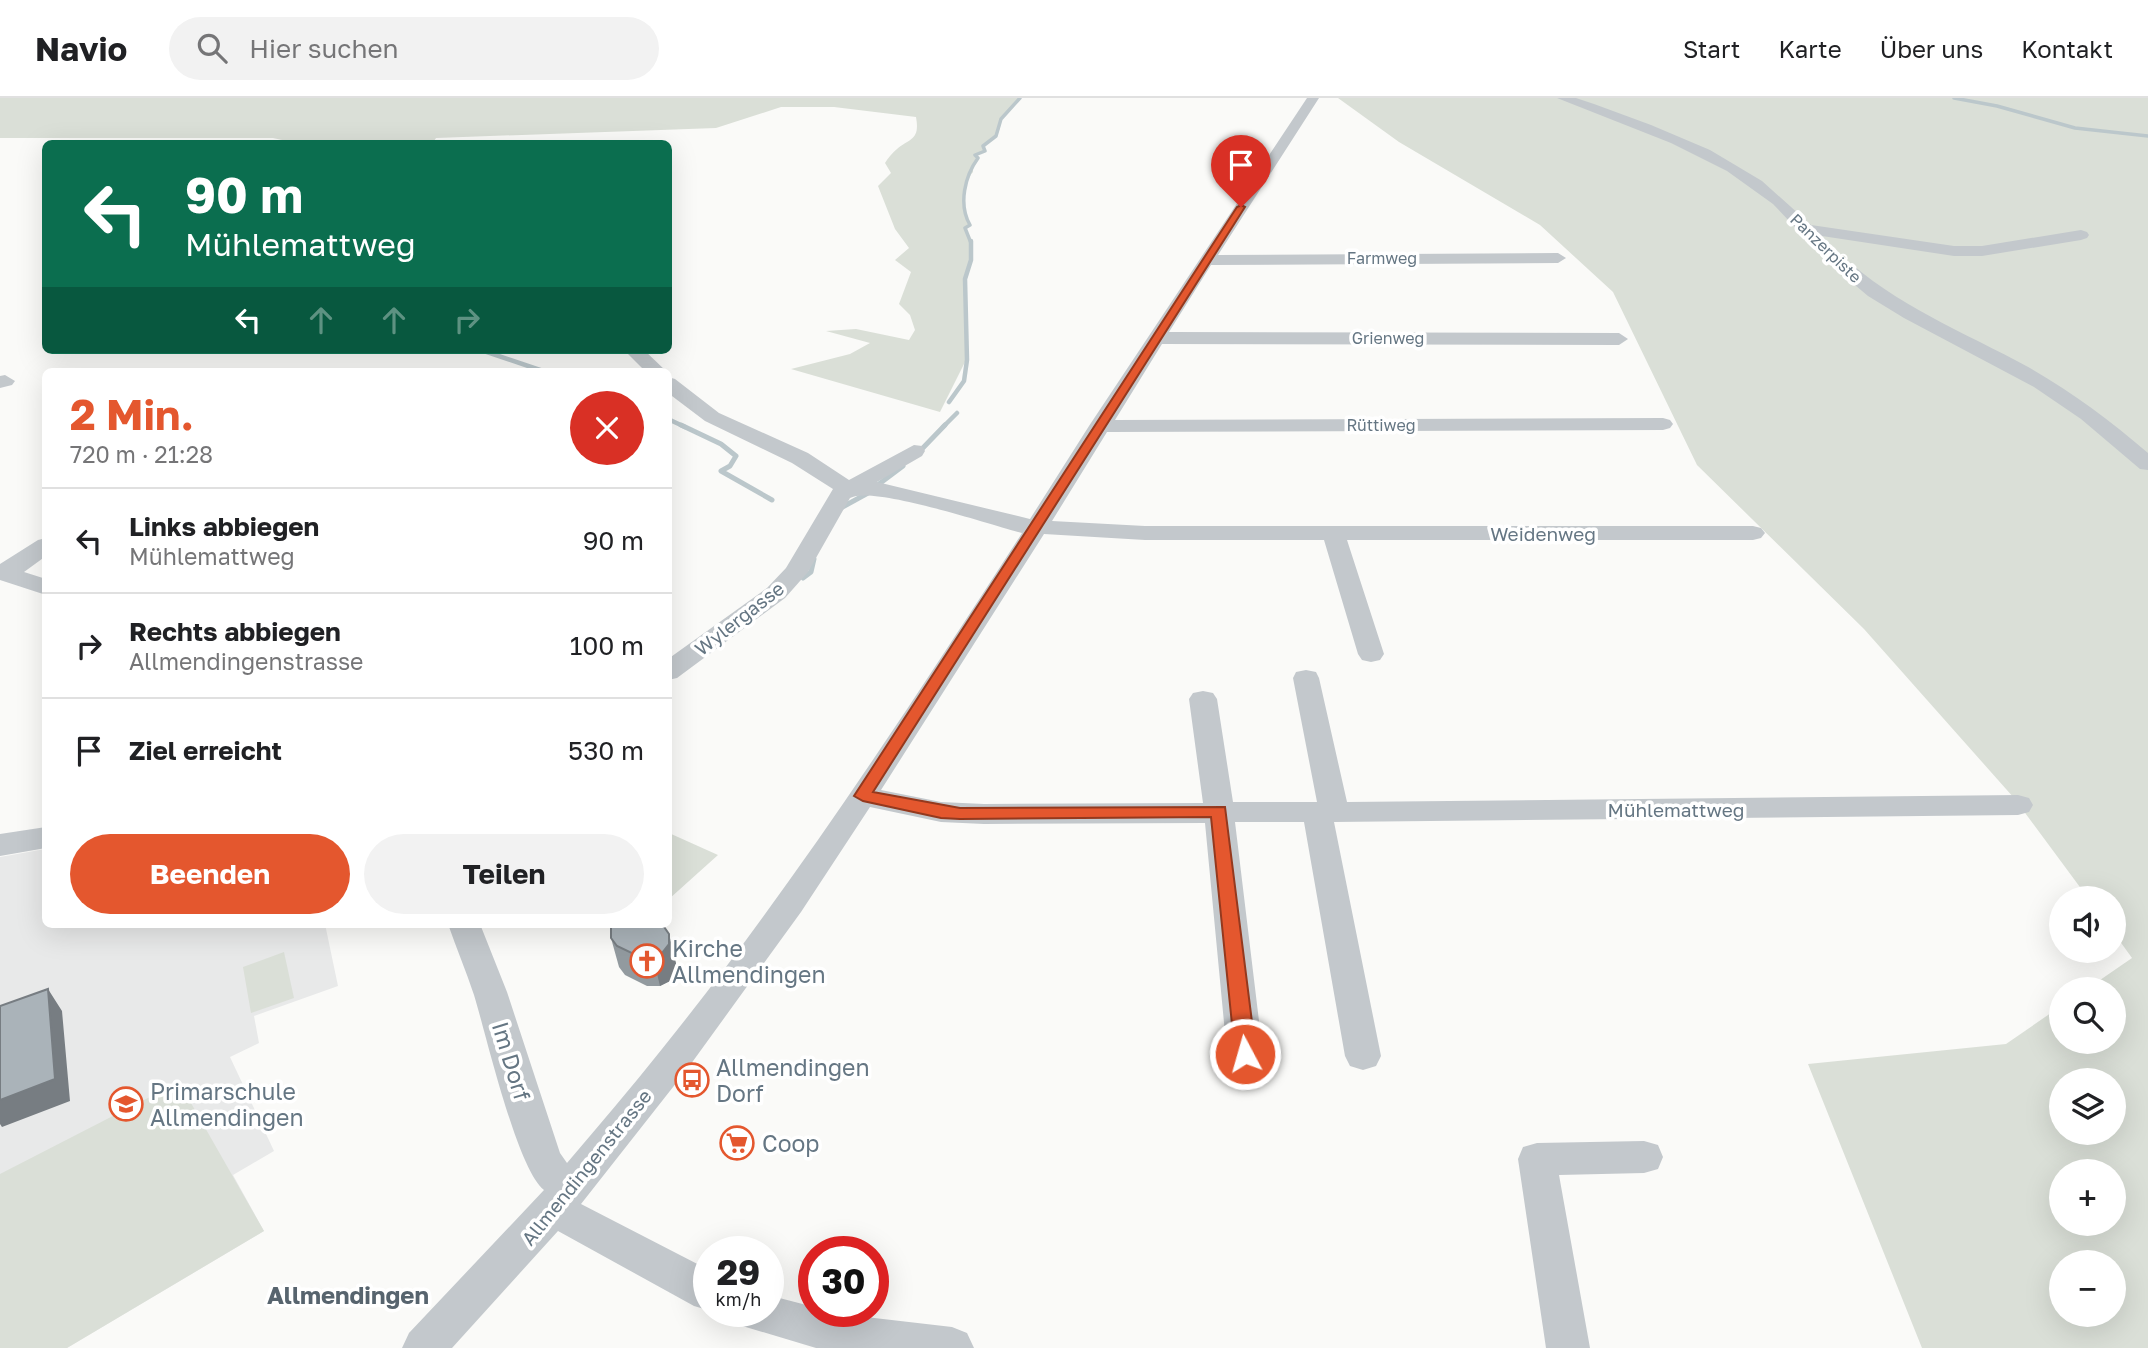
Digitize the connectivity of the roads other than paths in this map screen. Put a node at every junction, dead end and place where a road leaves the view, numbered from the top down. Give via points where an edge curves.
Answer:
1 (1313, 98) edge
2 (1563, 98) edge
3 (1804, 229) junction
4 (2081, 235) dead end
5 (1558, 258) dead end
6 (1207, 260) junction
7 (1158, 338) junction
8 (1619, 339) dead end
9 (637, 354) edge
10 (653, 368) edge
11 (672, 386) edge
12 (1663, 424) dead end
13 (1099, 426) junction
14 (914, 451) dead end
15 (2148, 464) edge
16 (851, 488) junction
17 (1037, 528) junction
18 (1333, 532) junction
19 (1753, 533) dead end
20 (42, 547) edge
21 (2, 572) edge
22 (42, 586) edge
23 (1371, 654) dead end
24 (672, 668) edge
25 (1306, 678) dead end
26 (1203, 699) dead end
27 (863, 796) junction
28 (2018, 805) dead end
29 (1219, 811) junction
30 (1325, 812) junction
31 (42, 838) edge
32 (0, 845) edge
33 (466, 928) edge
34 (1245, 1054) dead end
35 (1363, 1056) dead end
36 (1644, 1157) dead end
37 (562, 1199) junction
38 (693, 1283) edge
39 (784, 1319) edge
40 (424, 1348) edge
41 (952, 1348) edge
42 (1568, 1348) edge

1 - 6 street, Allmendingenstrasse
2 - 3 street, Panzerpiste via 1720,162 1777,200
3 - 4 street via 1954,251
3 - 15 street, Panzerpiste via 1877,294 2027,374 2079,407
5 - 6 street, Farmweg
6 - 7 street, Allmendingenstrasse
7 - 8 street, Grienweg
7 - 13 street, Allmendingenstrasse
9 - 10 street
11 - 16 street via 712,417 800,458
12 - 13 street, Rüttiweg
13 - 17 street, Allmendingenstrasse
14 - 16 street
16 - 17 street via 884,489
16 - 24 street, Wylergasse via 836,499 796,572 776,593
17 - 18 street, Weidenweg via 1126,533
17 - 27 street, Allmendingenstrasse
18 - 19 street, Weidenweg
18 - 23 street
20 - 21 street
21 - 22 street
25 - 30 street
26 - 29 street
27 - 29 street, Mühlemattweg via 960,814
27 - 37 street, Allmendingenstrasse via 725,994
28 - 30 street, Mühlemattweg
29 - 30 street, Mühlemattweg
29 - 34 street
30 - 35 street
31 - 32 street
33 - 37 street, Im Dorf via 542,1157
36 - 42 street via 1537,1159
37 - 38 street via 579,1221
37 - 40 street, Allmendingenstrasse
39 - 41 street via 831,1332

